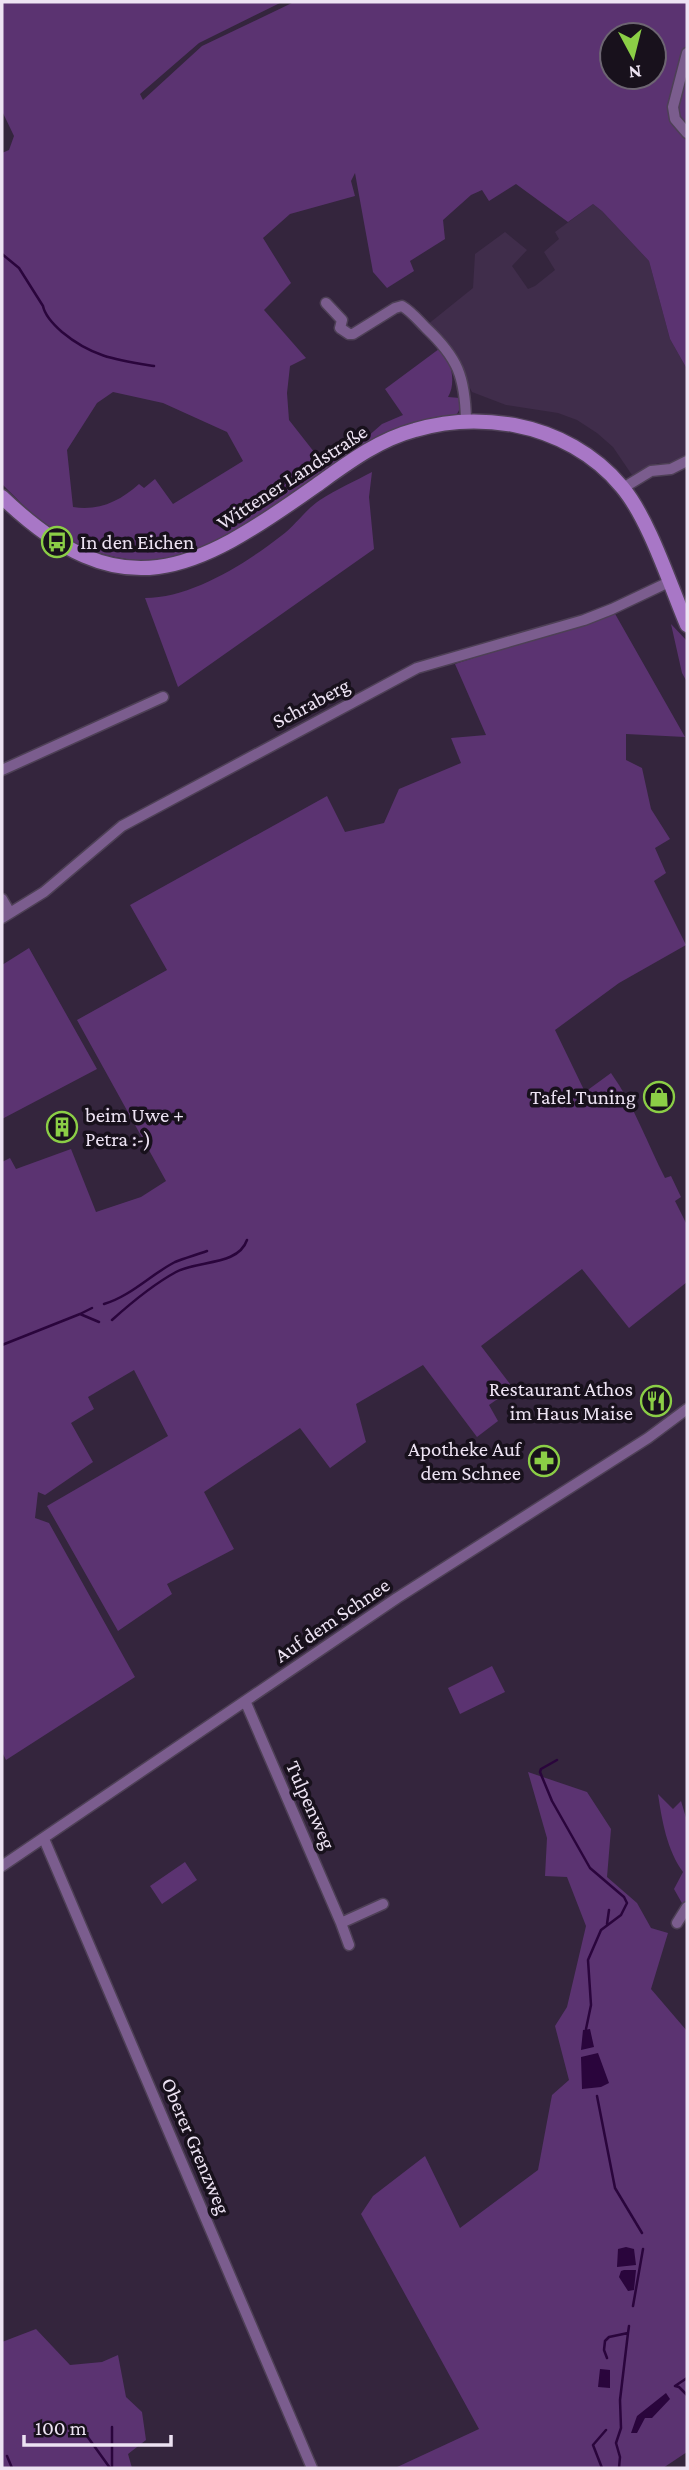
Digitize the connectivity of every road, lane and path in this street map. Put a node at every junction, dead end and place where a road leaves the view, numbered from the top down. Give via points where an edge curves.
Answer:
1 (687, 54) edge
2 (687, 133) edge
3 (326, 303) dead end
4 (466, 420) junction
5 (687, 461) edge
6 (624, 488) junction
7 (2, 497) edge
8 (668, 582) junction
9 (687, 625) edge
10 (163, 697) dead end
11 (2, 770) edge
12 (2, 899) edge
13 (6, 915) edge
14 (687, 1409) edge
15 (246, 1703) junction
16 (44, 1839) junction
17 (2, 1866) edge
18 (383, 1904) dead end
19 (687, 1907) edge
20 (341, 1923) junction
21 (677, 1923) dead end
22 (349, 1945) dead end
23 (312, 2468) edge

1 - 2 street via 673,107 675,119
3 - 4 street via 342,320 340,328 349,334 395,308 409,310 445,345 460,373
4 - 6 main road, Wittener Landstraße via 540,432 576,447
4 - 7 main road, Wittener Landstraße via 412,430 376,446 230,543 171,566 132,567 86,556 39,530
5 - 6 street via 651,471
6 - 8 main road, Wittener Landstraße
8 - 9 main road, Wittener Landstraße
8 - 13 street, Schraberg via 584,620 416,668 122,826 44,892
10 - 11 street
12 - 13 street
14 - 15 street, Auf dem Schnee
15 - 16 street, Auf dem Schnee
15 - 20 street, Tulpenweg
16 - 17 street, Auf dem Schnee
16 - 23 street, Oberer Grenzweg
18 - 20 street
19 - 21 street
20 - 22 street, Tulpenweg

